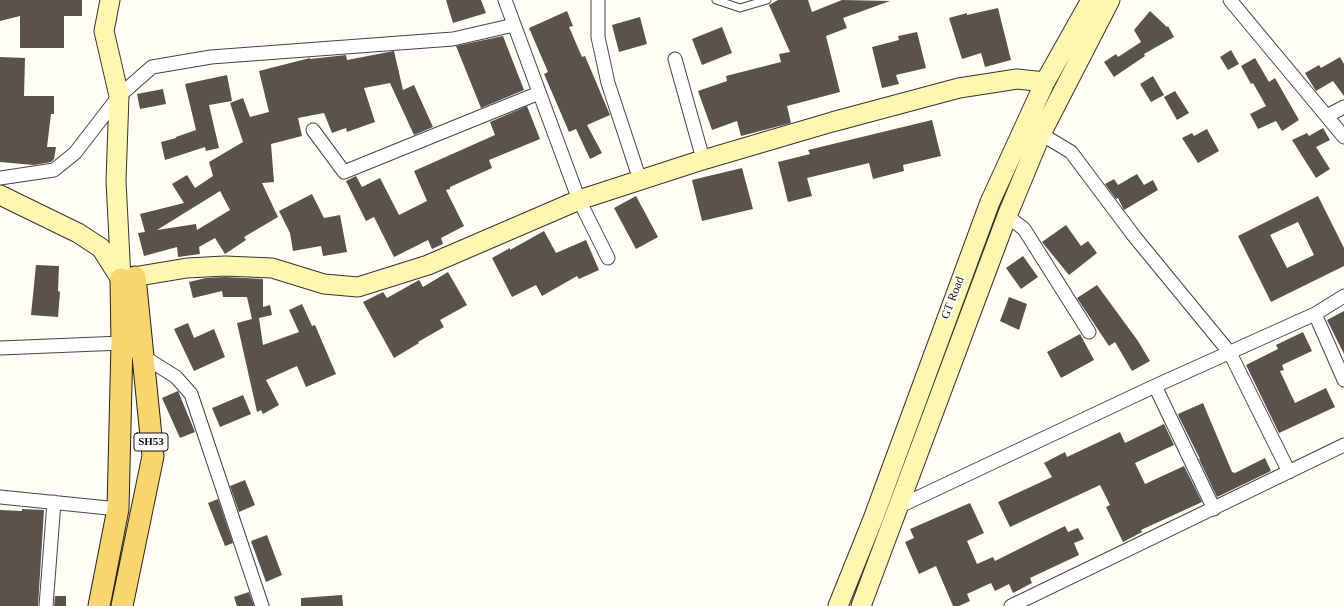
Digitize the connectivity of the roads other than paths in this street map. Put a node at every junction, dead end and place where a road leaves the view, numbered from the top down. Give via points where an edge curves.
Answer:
1 (110, 0) edge
2 (505, 0) edge
3 (598, 0) edge
4 (716, 0) edge
5 (767, 0) edge
6 (1091, 0) edge
7 (1110, 0) edge
8 (1230, 0) edge
9 (514, 25) junction
10 (675, 59) dead end
11 (1045, 82) junction
12 (539, 92) junction
13 (118, 96) junction
14 (1344, 107) edge
15 (1327, 116) junction
16 (312, 130) dead end
17 (1041, 134) junction
18 (1344, 137) edge
19 (703, 159) junction
20 (0, 178) edge
21 (640, 180) junction
22 (0, 195) edge
23 (579, 200) junction
24 (1007, 216) junction
25 (608, 258) dead end
26 (128, 278) junction
27 (1344, 296) edge
28 (1315, 314) junction
29 (1089, 332) dead end
30 (122, 343) junction
31 (0, 348) edge
32 (1230, 353) junction
33 (143, 356) junction
34 (1344, 380) edge
35 (1155, 386) junction
36 (1344, 445) edge
37 (1289, 472) junction
38 (0, 497) edge
39 (54, 502) junction
40 (900, 506) junction
41 (118, 509) junction
42 (1214, 509) junction
43 (46, 606) edge
44 (99, 606) edge
45 (122, 606) edge
46 (262, 606) edge
47 (838, 606) edge
48 (861, 606) edge
49 (1011, 606) edge

1 - 13 main road via 104,31
2 - 9 street
3 - 21 street via 598,37 608,83
4 - 5 lane via 740,8
6 - 11 main road, GT Road
7 - 17 main road
8 - 15 street
9 - 12 street
9 - 13 street via 453,39 212,57 152,67
10 - 19 street
11 - 19 main road via 1017,79 959,88
11 - 47 main road, GT Road via 990,202 873,519
12 - 16 street via 344,172
12 - 23 street
13 - 20 street via 75,154 54,170
13 - 26 main road via 116,181
14 - 15 street
15 - 18 street
17 - 24 main road
17 - 32 street via 1071,152 1134,236
19 - 21 main road
21 - 23 main road
22 - 26 main road via 78,233 101,248
23 - 25 street
23 - 26 main road via 428,264 358,287 324,284 272,268 226,266 187,268
24 - 29 street via 1024,229
24 - 40 main road
26 - 30 main road, SH53
26 - 33 main road, SH53
27 - 28 street
28 - 32 street
28 - 34 street
30 - 31 street
30 - 33 street
30 - 41 main road, SH53
32 - 35 street
32 - 37 street
33 - 45 main road, SH53 via 152,456
33 - 46 street via 176,377 191,394
35 - 40 street
35 - 42 street
36 - 37 street
37 - 42 street
38 - 39 street
39 - 41 street
39 - 43 street
40 - 48 main road
41 - 44 main road, SH53
42 - 49 street

